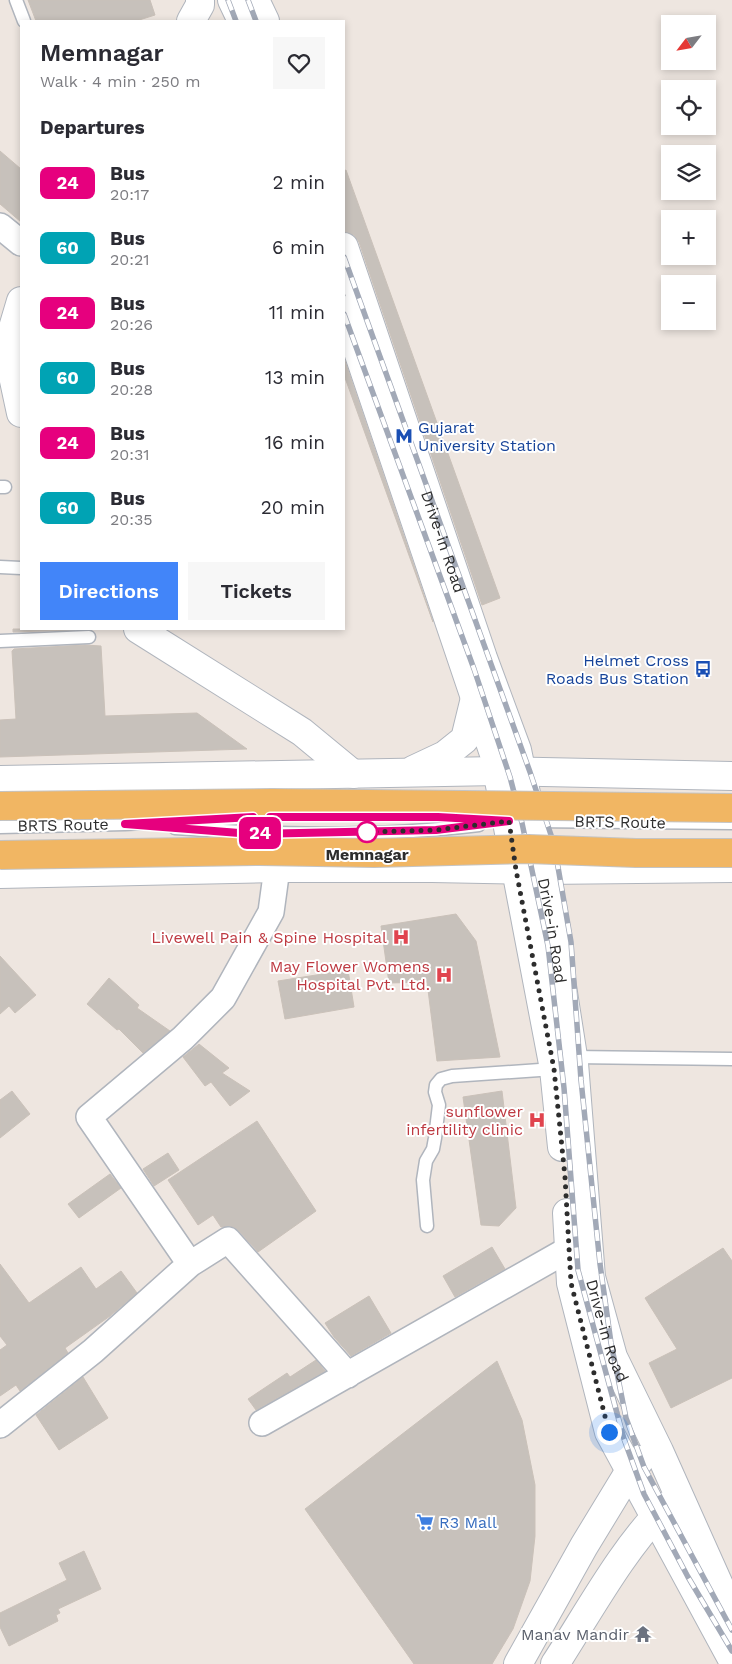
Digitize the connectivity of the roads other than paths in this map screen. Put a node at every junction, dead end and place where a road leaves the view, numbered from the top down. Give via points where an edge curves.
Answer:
1 (16, 0) edge
2 (200, 0) edge
3 (232, 0) edge
4 (255, 0) edge
5 (24, 20) edge
6 (192, 20) edge
7 (242, 20) edge
8 (265, 20) edge
9 (0, 226) edge
10 (20, 242) edge
11 (345, 250) edge
12 (20, 303) edge
13 (345, 313) edge
14 (4, 348) edge
15 (20, 409) edge
16 (0, 567) edge
17 (20, 568) edge
18 (140, 630) edge
19 (89, 637) dead end
20 (0, 641) edge
21 (475, 698) junction
22 (510, 771) junction
23 (353, 774) junction
24 (405, 774) junction
25 (732, 776) edge
26 (0, 780) edge
27 (0, 806) edge
28 (732, 808) edge
29 (272, 817) dead end
30 (329, 817) dead end
31 (520, 821) junction
32 (732, 823) edge
33 (125, 824) junction
34 (0, 827) edge
35 (732, 853) edge
36 (0, 855) edge
37 (277, 868) junction
38 (732, 868) edge
39 (516, 870) junction
40 (542, 870) junction
41 (0, 874) edge
42 (732, 1059) edge
43 (564, 1063) junction
44 (427, 1226) dead end
45 (569, 1249) junction
46 (190, 1264) junction
47 (348, 1375) junction
48 (262, 1423) dead end
49 (0, 1425) edge
50 (655, 1442) junction
51 (629, 1472) junction
52 (678, 1494) junction
53 (654, 1517) junction
54 (725, 1582) edge
55 (732, 1614) edge
56 (732, 1659) edge
57 (518, 1664) edge
58 (555, 1664) edge

1 - 5 lane
2 - 6 main road
3 - 7 main road
4 - 8 main road
9 - 10 street
11 - 22 main road, Drive-in Road via 517,750
12 - 14 main road
13 - 21 main road
14 - 15 main road
16 - 17 lane
18 - 23 main road via 302,732
19 - 20 lane
21 - 22 main road
21 - 24 main road via 466,739 445,755
22 - 24 main road
22 - 25 main road
22 - 31 main road
23 - 24 main road
23 - 26 main road
27 - 28 main road, bridge via 272,803
29 - 33 lane
30 - 31 lane
31 - 32 lane, BRTS Route
31 - 33 lane via 436,830 252,834
31 - 39 main road
31 - 40 main road, Drive-in Road
33 - 34 lane, BRTS Route
35 - 36 main road, bridge via 528,849
37 - 39 main road
37 - 41 main road
37 - 46 street via 271,912 223,998 183,1038 88,1117
38 - 40 main road
39 - 40 main road
39 - 43 main road
40 - 43 main road, Drive-in Road
42 - 43 lane
43 - 44 lane via 441,1079 435,1092 439,1105 435,1138 423,1180
43 - 45 main road
43 - 50 main road, Drive-in Road via 591,1277 613,1357
45 - 47 street
45 - 51 main road via 571,1283 609,1432
46 - 47 street via 228,1240
46 - 49 street via 93,1351
47 - 48 street
50 - 51 main road
50 - 52 main road, Drive-in Road
51 - 53 main road
51 - 57 main road
52 - 53 main road
52 - 54 main road, Drive-in Road
53 - 56 main road
53 - 58 main road
54 - 55 main road, Drive-in Road

